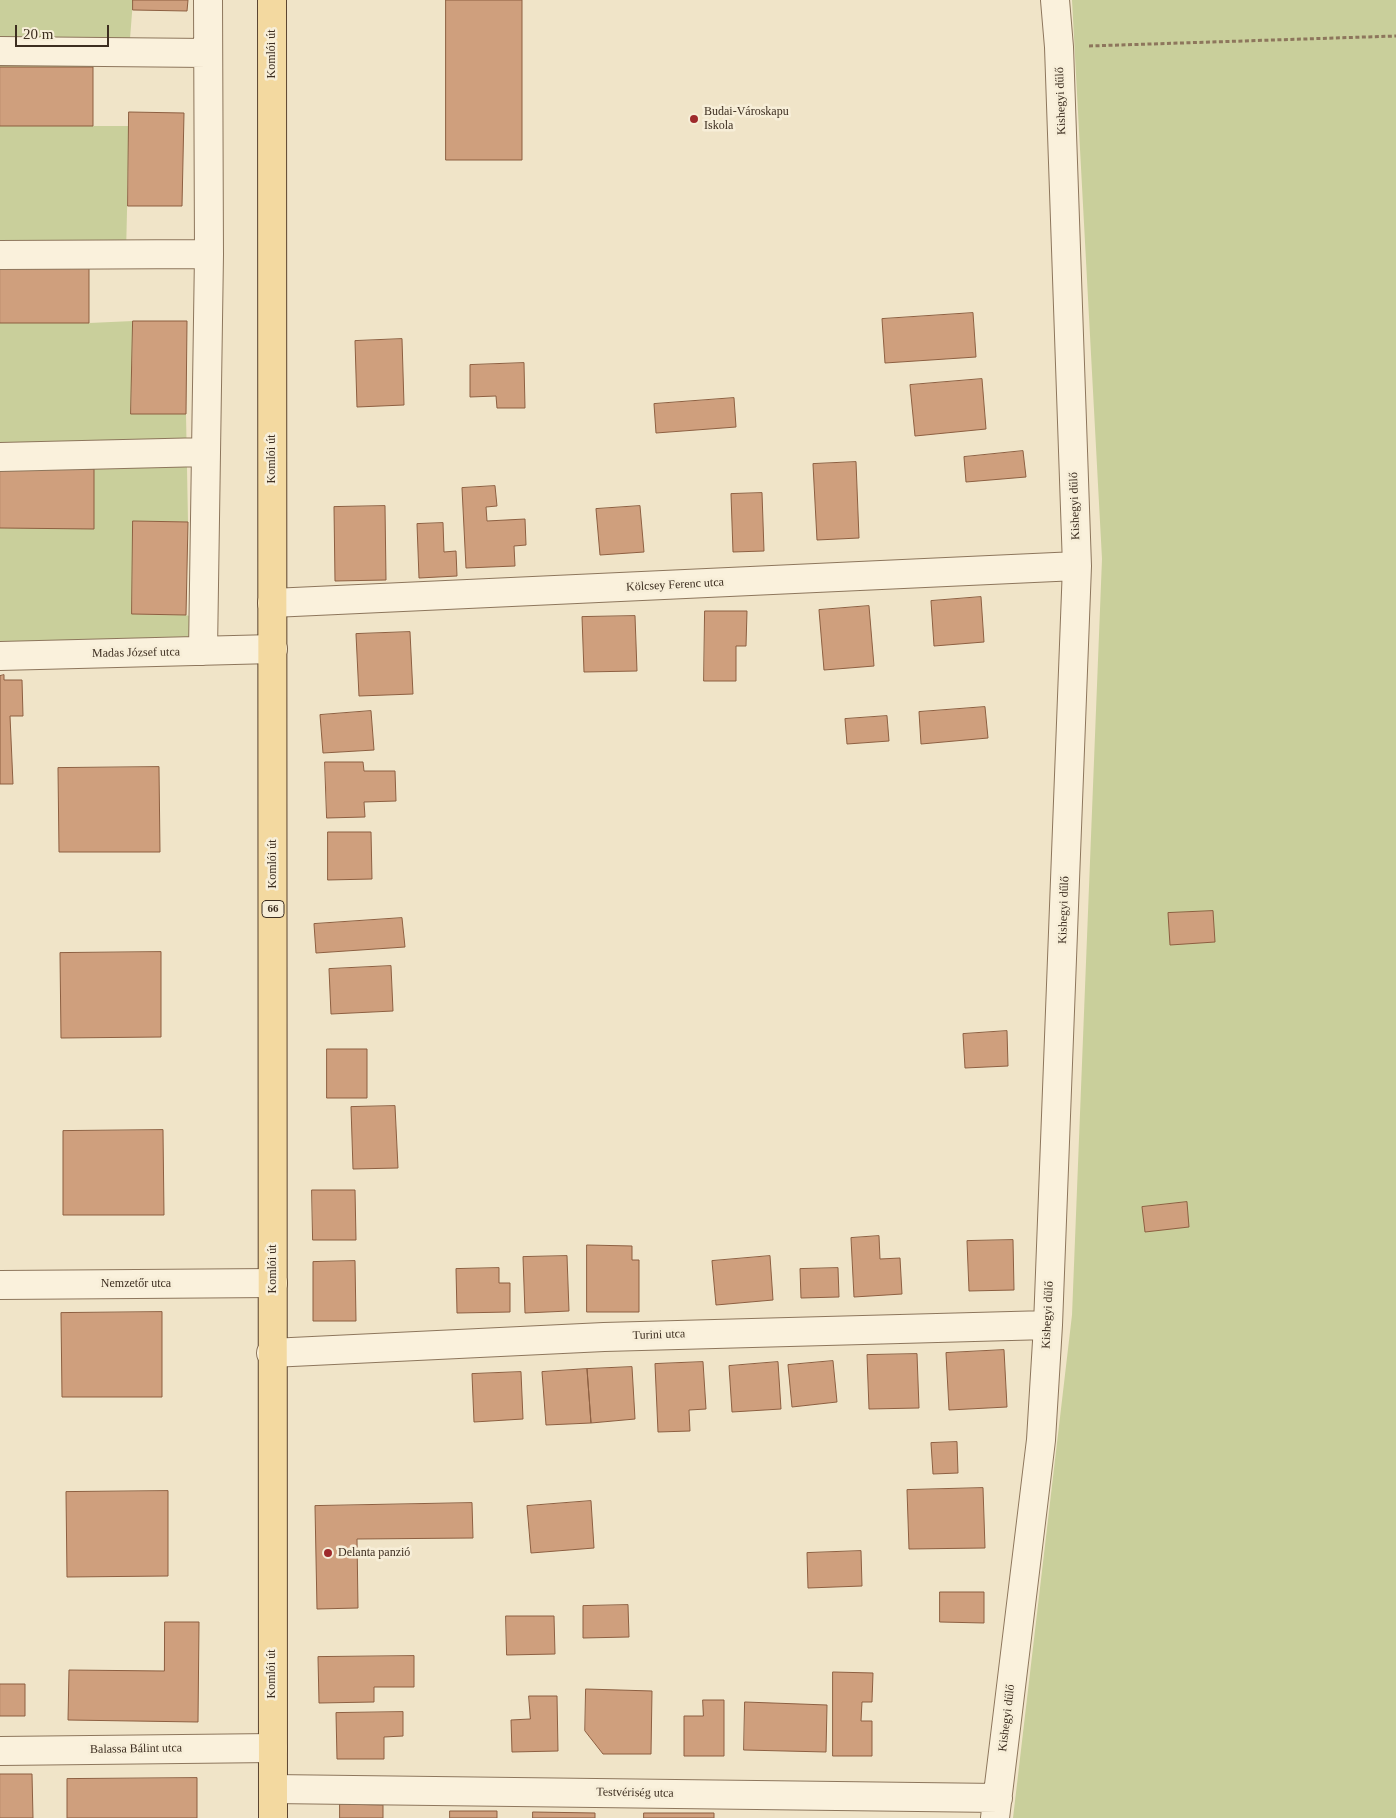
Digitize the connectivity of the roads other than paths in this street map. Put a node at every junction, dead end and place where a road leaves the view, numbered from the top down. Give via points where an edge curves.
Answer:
1 (208, 0) edge
2 (272, 0) edge
3 (1055, 0) edge
4 (0, 51) edge
5 (207, 53) junction
6 (208, 254) junction
7 (0, 255) edge
8 (206, 452) junction
9 (0, 456) edge
10 (1077, 566) junction
11 (272, 603) junction
12 (273, 649) junction
13 (203, 652) junction
14 (0, 656) edge
15 (273, 1283) junction
16 (0, 1285) edge
17 (1048, 1325) junction
18 (271, 1353) junction
19 (273, 1748) junction
20 (0, 1751) edge
21 (272, 1789) junction
22 (997, 1808) edge
23 (273, 1818) edge

1 - 5 street
2 - 11 main road, Komlói út / 66
3 - 10 street, Kishegyi dűlő
4 - 5 street
5 - 6 street
6 - 7 street
6 - 8 street
8 - 9 street
8 - 13 street
10 - 11 street, Kölcsey Ferenc utca
10 - 17 street, Kishegyi dűlő
11 - 12 main road, Komlói út / 66
12 - 13 street, Madas József utca
12 - 15 main road, Komlói út / 66
13 - 14 street, Madas József utca
15 - 16 street, Nemzetőr utca
15 - 18 main road, Komlói út / 66
17 - 18 street, Turini utca via 604,1337
17 - 22 street, Kishegyi dűlő via 1041,1440
18 - 19 main road, Komlói út / 66
19 - 20 street, Balassa Bálint utca
19 - 21 main road, Komlói út / 66
21 - 22 street, Testvériség utca
21 - 23 main road, Komlói út / 66

